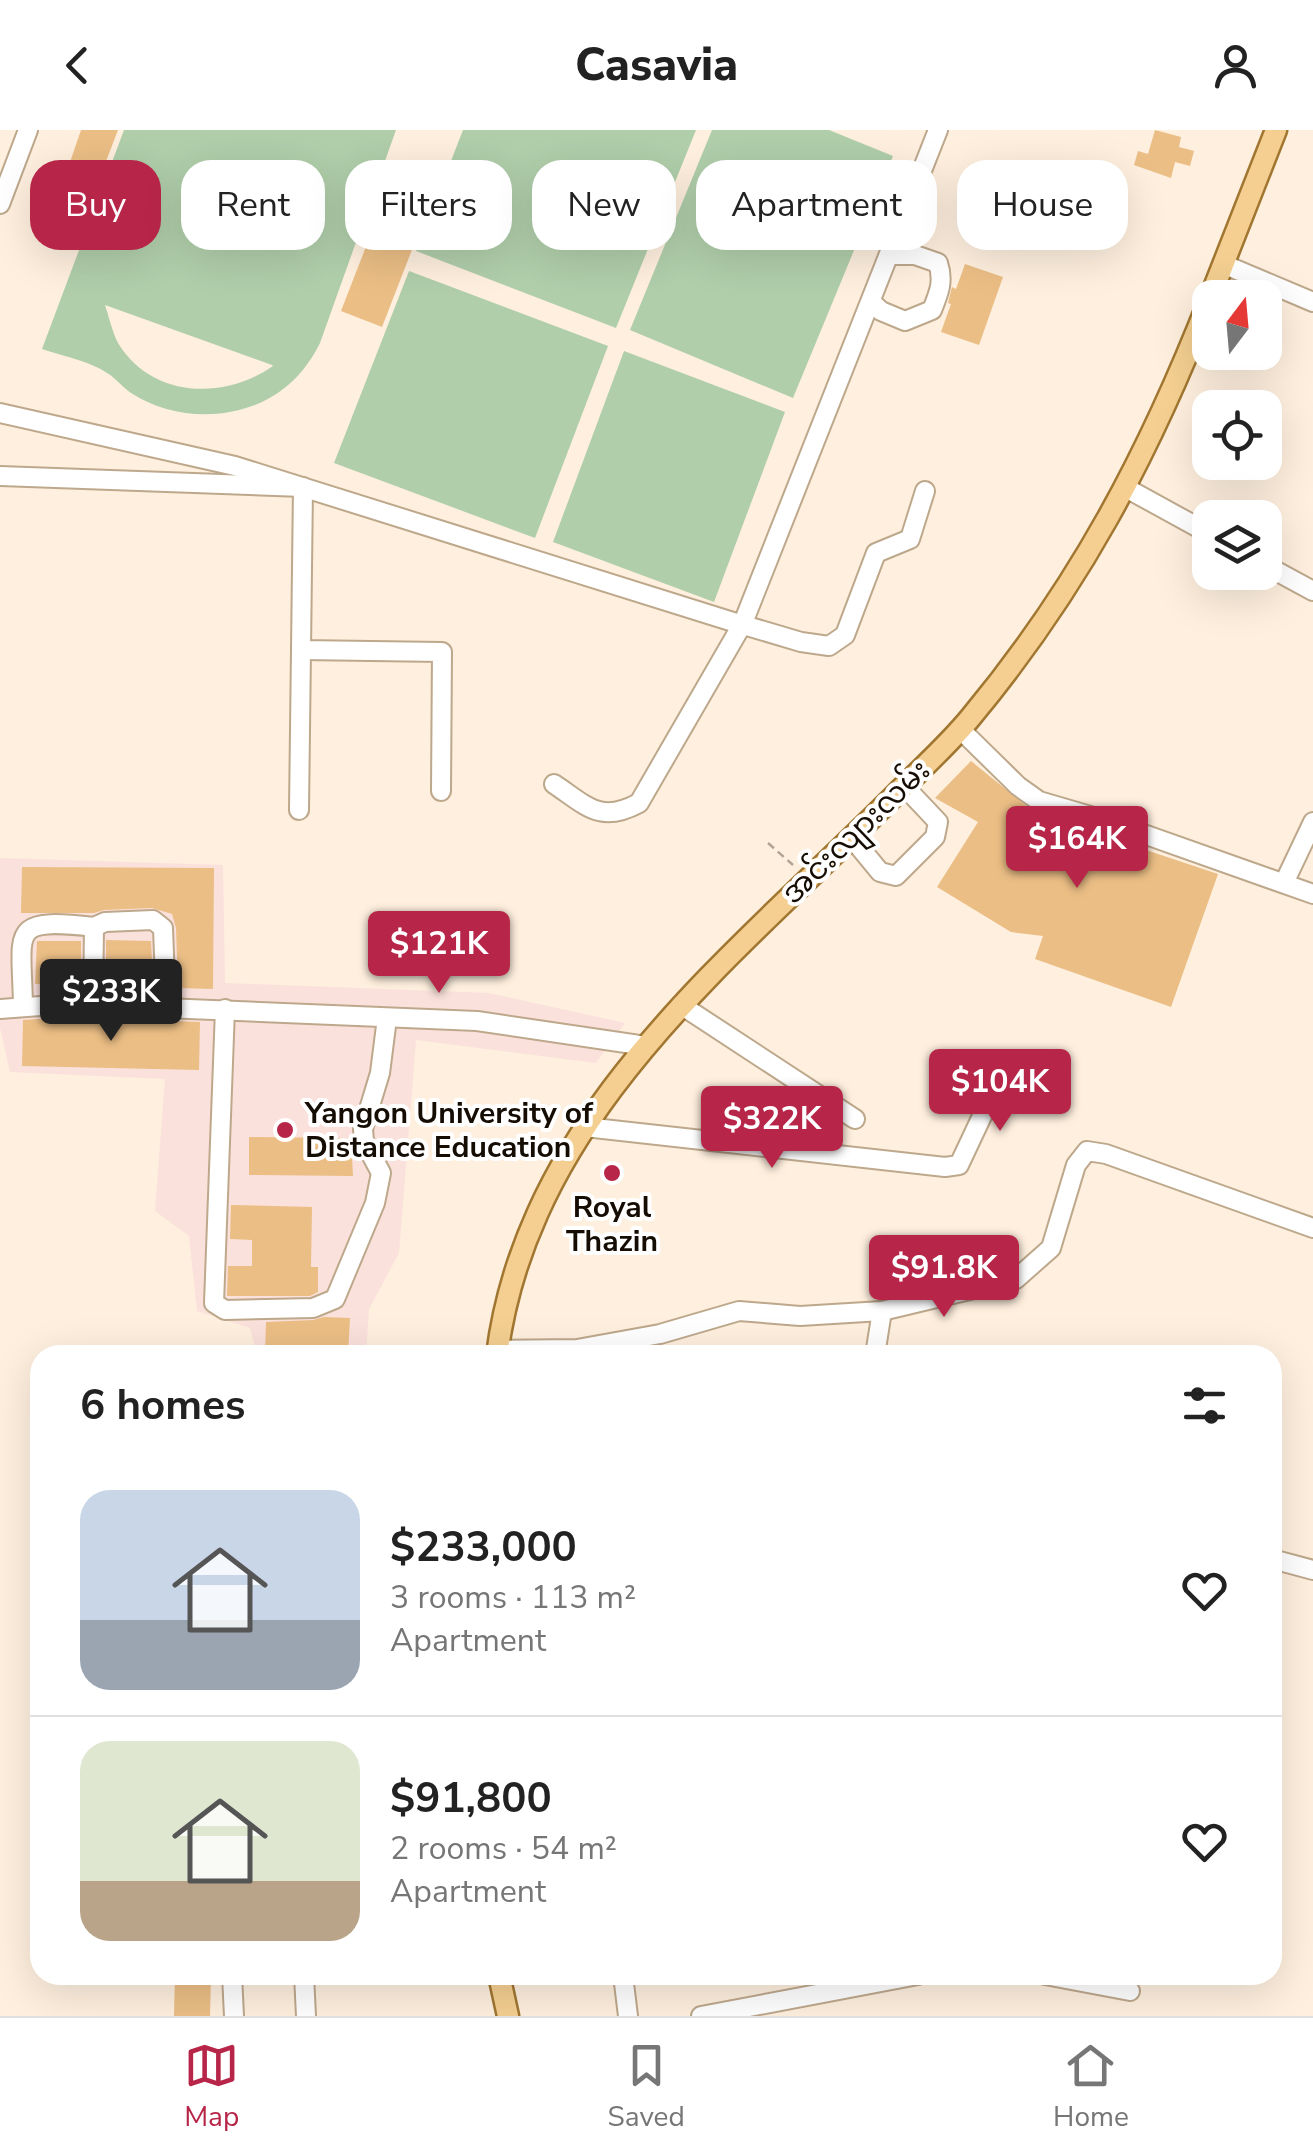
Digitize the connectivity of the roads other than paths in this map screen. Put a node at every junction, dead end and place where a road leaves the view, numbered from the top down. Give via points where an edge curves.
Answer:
1 (28, 130) edge
2 (938, 130) edge
3 (1276, 130) edge
4 (0, 204) edge
5 (890, 255) junction
6 (1223, 264) junction
7 (1217, 280) edge
8 (871, 302) junction
9 (1313, 302) edge
10 (1192, 343) edge
11 (0, 412) edge
12 (0, 476) edge
13 (303, 487) junction
14 (1126, 488) junction
15 (925, 492) dead end
16 (1192, 524) edge
17 (1282, 575) edge
18 (1313, 592) edge
19 (743, 623) junction
20 (300, 650) junction
21 (960, 729) junction
22 (554, 784) dead end
23 (904, 786) junction
24 (442, 791) dead end
25 (299, 810) dead end
26 (1313, 822) edge
27 (852, 838) junction
28 (1284, 883) junction
29 (1313, 894) edge
30 (94, 927) junction
31 (682, 1005) junction
32 (94, 1006) junction
33 (23, 1007) junction
34 (0, 1009) edge
35 (166, 1009) junction
36 (226, 1009) junction
37 (387, 1018) junction
38 (646, 1046) junction
39 (998, 1082) dead end
40 (856, 1119) dead end
41 (585, 1127) junction
42 (1313, 1228) edge
43 (882, 1310) junction
44 (498, 1345) edge
45 (603, 1345) edge
46 (877, 1345) edge
47 (1282, 1562) edge
48 (1313, 1570) edge
49 (232, 1985) edge
50 (304, 1985) edge
51 (501, 1985) edge
52 (624, 1985) edge
53 (865, 1985) edge
54 (1098, 1985) edge
55 (1130, 1991) dead end
56 (234, 2016) edge
57 (306, 2016) edge
58 (508, 2016) edge
59 (628, 2016) edge
60 (701, 2016) edge

1 - 4 street
2 - 5 street
3 - 6 main road, အင်းလျားလမ်း
5 - 8 street
5 - 8 street via 938,264 943,278 937,298 932,310 905,320
6 - 7 main road, အင်းလျားလမ်း
6 - 9 street
8 - 19 street
10 - 14 main road, အင်းလျားလမ်း
11 - 13 street
12 - 13 street
13 - 19 street
13 - 20 street
14 - 16 street
14 - 21 main road, အင်းလျားလမ်း via 1038,632
15 - 19 street via 910,539 876,553 845,635 829,646
17 - 18 street
19 - 22 street via 639,802 600,814
20 - 24 street via 442,652
20 - 25 street
21 - 23 main road, အင်းလျားလမ်း
21 - 28 street via 1039,802
23 - 27 main road, အင်းလျားလမ်း
23 - 27 street via 938,822 935,837 896,876 880,872
26 - 28 street
27 - 31 main road, အင်းလျားလမ်း
28 - 29 street
30 - 32 street
30 - 33 street via 31,926 22,938
30 - 35 street via 152,920 163,928
31 - 38 main road, အင်းလျားလမ်း
31 - 40 street
32 - 33 street
32 - 35 street
33 - 34 street
35 - 36 street
36 - 37 street
36 - 37 street via 214,1303 225,1310 313,1308 335,1299 381,1174 363,1129
37 - 38 street via 477,1020
38 - 41 main road, အင်းလျားလမ်း
39 - 41 street via 958,1165
41 - 44 main road, အင်းလျားလမ်း via 524,1246
42 - 43 street via 1087,1151 1076,1165 1051,1248 1016,1278
43 - 45 street via 800,1316 739,1310
43 - 46 street
47 - 48 street
49 - 56 street
50 - 57 street
51 - 58 main road
52 - 59 street
53 - 60 street
54 - 55 street

